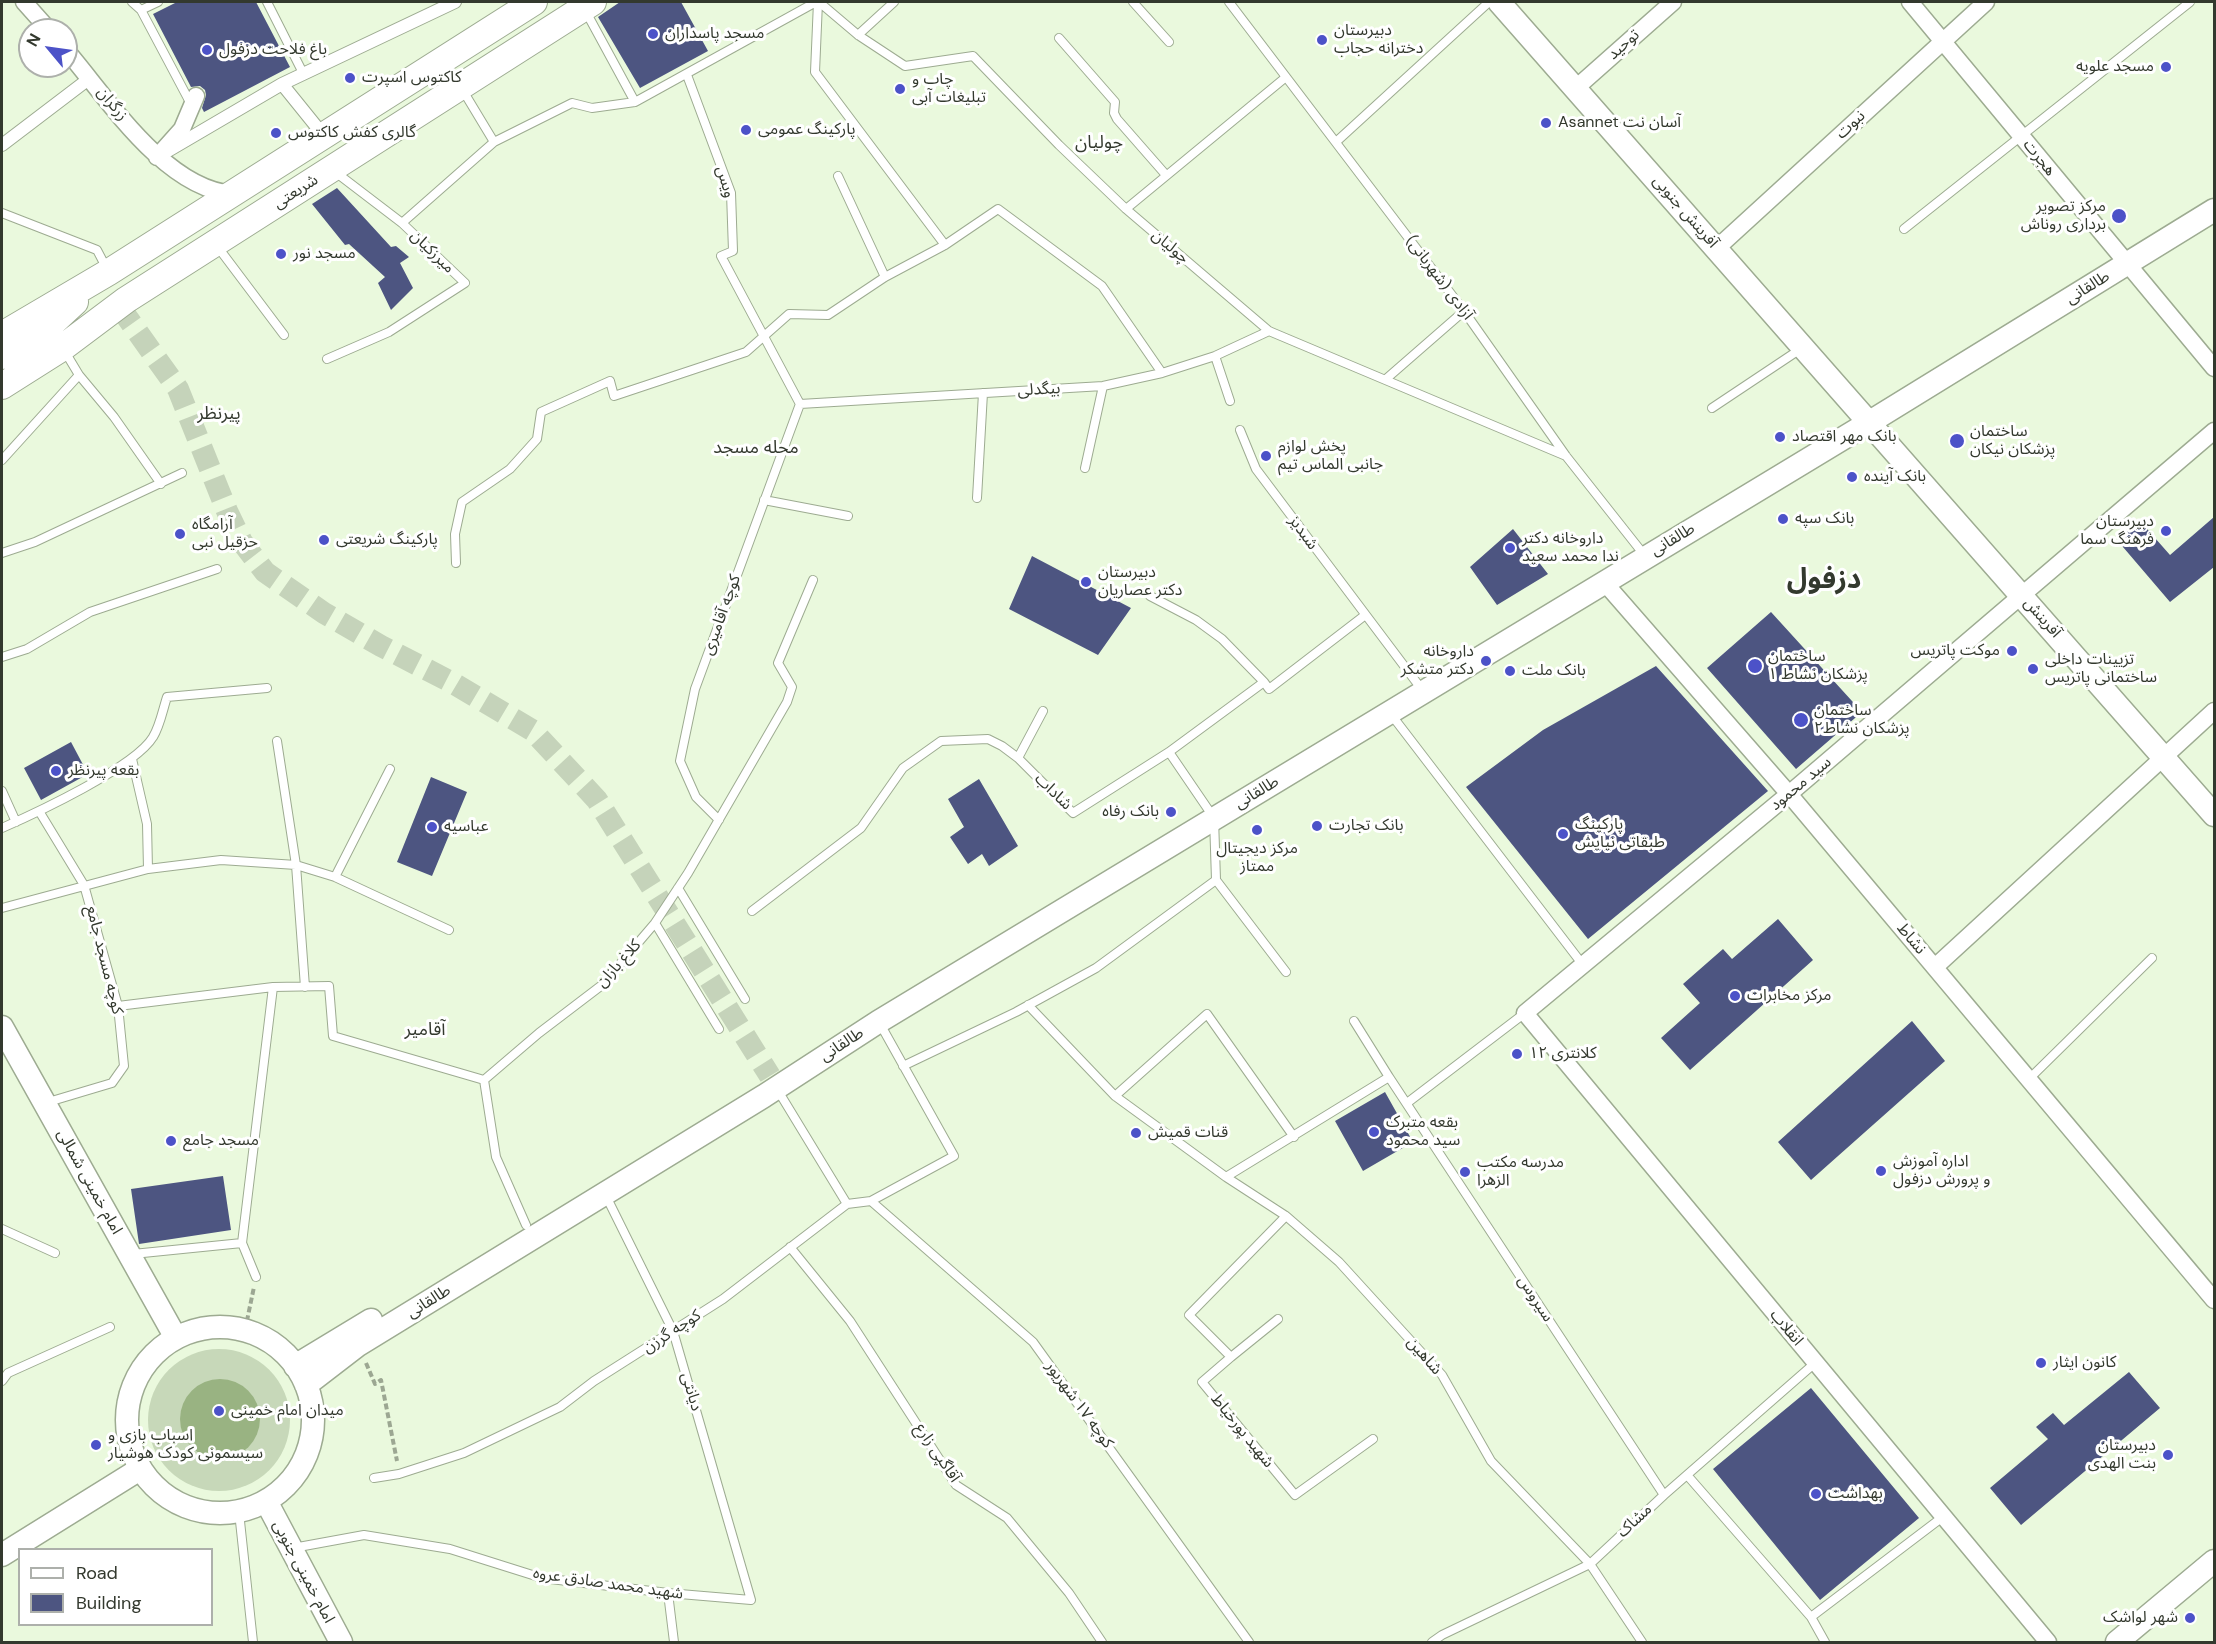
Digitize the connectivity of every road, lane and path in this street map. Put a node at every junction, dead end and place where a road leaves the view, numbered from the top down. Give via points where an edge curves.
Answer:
1 (24, 2) edge
2 (132, 2) edge
3 (158, 2) edge
4 (267, 2) edge
5 (455, 2) edge
6 (818, 2) edge
7 (894, 2) edge
8 (1133, 2) edge
9 (1229, 2) edge
10 (1489, 2) edge
11 (1499, 2) edge
12 (1672, 2) edge
13 (1910, 2) edge
14 (1986, 2) edge
15 (2190, 2) edge
16 (588, 4) edge
17 (521, 5) edge
18 (141, 10) junction
19 (38, 18) edge
20 (858, 35) junction
21 (1059, 38) dead end
22 (1943, 41) junction
23 (1169, 42) dead end
24 (78, 64) edge
25 (303, 73) junction
26 (687, 75) junction
27 (1286, 77) junction
28 (90, 78) junction
29 (282, 84) junction
30 (460, 86) junction
31 (1576, 88) junction
32 (194, 101) joint
33 (635, 102) junction
34 (324, 136) junction
35 (2021, 136) junction
36 (494, 142) junction
37 (1336, 142) junction
38 (2, 145) edge
39 (157, 157) junction
40 (332, 168) junction
41 (1166, 175) junction
42 (838, 176) dead end
43 (233, 194) junction
44 (1126, 209) junction
45 (2214, 210) edge
46 (2, 213) edge
47 (402, 223) junction
48 (1904, 229) dead end
49 (215, 243) junction
50 (945, 244) junction
51 (1717, 248) junction
52 (2126, 264) junction
53 (109, 272) junction
54 (885, 277) junction
55 (126, 300) junction
56 (1464, 311) junction
57 (1269, 331) junction
58 (2, 335) edge
59 (284, 335) dead end
60 (762, 336) junction
61 (1804, 346) junction
62 (62, 348) junction
63 (2, 356) edge
64 (1215, 356) junction
65 (327, 359) dead end
66 (2, 367) edge
67 (2214, 368) edge
68 (1162, 373) junction
69 (79, 375) junction
70 (1386, 379) junction
71 (2, 386) edge
72 (1103, 386) junction
73 (983, 393) junction
74 (1230, 401) dead end
75 (800, 404) junction
76 (1712, 408) dead end
77 (1870, 422) junction
78 (1240, 430) dead end
79 (2214, 431) edge
80 (1566, 456) junction
81 (2, 460) edge
82 (1085, 468) dead end
83 (182, 473) dead end
84 (161, 484) junction
85 (976, 498) dead end
86 (764, 500) junction
87 (848, 516) dead end
88 (2, 553) edge
89 (1646, 557) junction
90 (456, 563) dead end
91 (217, 568) dead end
92 (813, 580) dead end
93 (1604, 582) junction
94 (2022, 595) junction
95 (1150, 596) dead end
96 (1364, 616) junction
97 (2, 657) edge
98 (1264, 682) junction
99 (267, 688) dead end
100 (1424, 691) junction
101 (1043, 711) dead end
102 (2214, 711) edge
103 (1389, 712) junction
104 (277, 741) dead end
105 (1169, 752) junction
106 (2164, 757) junction
107 (1018, 758) junction
108 (132, 759) junction
109 (390, 769) dead end
110 (2, 791) edge
111 (1789, 794) junction
112 (39, 811) junction
113 (2214, 814) edge
114 (1214, 819) junction
115 (719, 820) junction
116 (16, 822) junction
117 (2, 828) edge
118 (296, 866) junction
119 (148, 869) junction
120 (335, 877) junction
121 (1216, 880) junction
122 (84, 885) junction
123 (678, 888) junction
124 (2, 908) edge
125 (752, 911) dead end
126 (655, 923) junction
127 (449, 930) dead end
128 (2152, 958) dead end
129 (1583, 965) junction
130 (1935, 967) junction
131 (1286, 972) dead end
132 (273, 987) junction
133 (305, 987) junction
134 (745, 999) dead end
135 (1028, 1005) junction
136 (118, 1006) junction
137 (1525, 1012) junction
138 (1354, 1021) dead end
139 (878, 1022) junction
140 (2, 1027) edge
141 (719, 1029) dead end
142 (903, 1066) junction
143 (1389, 1077) junction
144 (2029, 1079) junction
145 (484, 1080) junction
146 (773, 1082) junction
147 (1115, 1096) junction
148 (45, 1103) junction
149 (1407, 1103) junction
150 (1294, 1137) junction
151 (1226, 1177) junction
152 (604, 1194) junction
153 (871, 1201) junction
154 (847, 1203) junction
155 (1286, 1216) junction
156 (525, 1225) junction
157 (2, 1229) edge
158 (242, 1244) junction
159 (790, 1247) junction
160 (55, 1253) dead end
161 (129, 1254) junction
162 (256, 1277) joint
163 (2211, 1288) edge
164 (1278, 1319) dead end
165 (110, 1327) dead end
166 (245, 1330) junction
167 (673, 1331) junction
168 (176, 1338) junction
169 (358, 1345) junction
170 (1231, 1357) junction
171 (1815, 1363) junction
172 (301, 1375) junction
173 (2, 1381) edge
174 (1373, 1439) dead end
175 (140, 1469) junction
176 (399, 1474) junction
177 (1687, 1475) junction
178 (374, 1478) dead end
179 (1664, 1495) junction
180 (266, 1501) junction
181 (239, 1512) junction
182 (1944, 1516) junction
183 (291, 1548) junction
184 (2, 1555) edge
185 (2214, 1562) edge
186 (1590, 1564) junction
187 (668, 1593) junction
188 (752, 1600) joint
189 (1811, 1617) junction
190 (253, 1642) edge
191 (341, 1642) edge
192 (674, 1642) edge
193 (1102, 1642) edge
194 (1249, 1642) edge
195 (1432, 1642) edge
196 (1642, 1642) edge
197 (1826, 1642) edge
198 (2048, 1642) edge
199 (2117, 1642) edge

1 - 19 street
2 - 18 lane
3 - 18 lane
4 - 25 lane
5 - 25 street
6 - 20 lane, چولیان
6 - 26 lane
6 - 50 lane via 815,72
7 - 20 lane
8 - 23 lane
9 - 27 lane, آزادی (شهربانی)
10 - 37 lane
11 - 31 main road, آفرینش جنوبی
12 - 31 street, توحید
13 - 22 street, هجرت
14 - 22 street, نبوت
15 - 35 lane
16 - 30 main road, شریعتی
16 - 33 lane
17 - 34 main road, شریعتی
18 - 32 lane
20 - 44 lane, چولیان via 905,66 974,56
21 - 41 lane via 1114,102 1117,119
22 - 35 street, هجرت
22 - 51 street, نبوت
24 - 28 street, زرگران
25 - 29 street
26 - 33 lane
26 - 60 lane, ویس via 731,193 733,251 721,256
27 - 37 lane, آزادی (شهربانی)
27 - 41 lane
28 - 38 street
28 - 39 street, زرگران
29 - 34 street
29 - 39 street
30 - 36 lane
30 - 40 main road, شریعتی
31 - 51 main road, آفرینش جنوبی
32 - 39 street via 182,129
33 - 36 lane via 592,108 572,103
34 - 43 main road, شریعتی
35 - 48 lane
35 - 52 street, هجرت
36 - 47 lane
37 - 56 lane, آزادی (شهربانی)
39 - 43 street, زرگران via 203,189
40 - 47 lane, میرزکیان
40 - 49 main road, شریعتی
41 - 44 lane
42 - 54 lane
43 - 53 main road, شریعتی
44 - 57 lane, چولیان
45 - 52 main road, طالقانی
46 - 53 lane via 97,250
47 - 65 lane, میرزکیان via 465,283 389,332
49 - 55 main road, شریعتی
49 - 59 lane
50 - 54 lane
50 - 68 lane via 998,209 1102,286
51 - 61 main road, آفرینش جنوبی
52 - 67 street, هجرت
52 - 77 main road, طالقانی
53 - 58 main road, شریعتی
53 - 63 main road via 48,327
54 - 60 lane via 828,315 789,314
55 - 62 main road, شریعتی
55 - 66 main road via 53,334
56 - 70 lane
56 - 80 lane, آزادی (شهربانی)
57 - 64 lane, بیگدلی
57 - 70 lane, چولیان
60 - 75 lane
60 - 90 lane via 746,352 614,396 610,381 541,412 537,439 510,469 462,502 455,534
61 - 76 lane
61 - 77 main road, آفرینش جنوبی
62 - 69 lane
62 - 71 main road, شریعتی
64 - 68 lane, بیگدلی
64 - 74 lane
68 - 72 lane, بیگدلی
69 - 81 lane
69 - 84 lane
70 - 80 lane, چولیان
72 - 73 lane, بیگدلی
72 - 82 lane
73 - 75 lane, بیگدلی
73 - 85 lane
75 - 86 lane, کوچه آقامیری
77 - 89 main road, طالقانی
77 - 94 main road, آفرینش
78 - 96 lane, شبدیز via 1256,469
79 - 94 street, سید محمود
80 - 89 lane, آزادی (شهربانی)
83 - 84 lane
84 - 88 lane via 35,542
86 - 87 lane
86 - 115 lane, کوچه آقامیری via 695,689 680,760 696,797
89 - 93 main road, طالقانی
91 - 97 lane via 90,612 27,649
92 - 115 lane via 778,663 792,687 787,702
93 - 100 main road, طالقانی
93 - 111 street, نشاط
94 - 106 main road, آفرینش
94 - 111 street, سید محمود
95 - 98 lane via 1222,639
96 - 98 lane, شاداب via 1269,689
96 - 100 lane, شبدیز
98 - 105 lane, شاداب
99 - 108 lane via 167,697 153,737
100 - 103 main road, طالقانی
101 - 107 lane
102 - 106 street
103 - 114 main road, طالقانی
103 - 129 lane
104 - 118 lane
105 - 107 lane, شاداب via 1073,813
105 - 114 lane
106 - 113 main road, آفرینش
106 - 130 street
107 - 125 lane, شاداب via 988,739 941,741 903,768 861,828
108 - 112 lane
108 - 119 lane via 147,824
109 - 120 lane
110 - 116 lane
111 - 129 street, سید محمود
111 - 130 street, نشاط
112 - 116 lane
112 - 122 lane, کوچه مسجد جامع
114 - 121 lane
114 - 139 main road, طالقانی
115 - 123 lane
116 - 117 lane
118 - 119 lane via 221,860
118 - 120 lane
118 - 133 lane
119 - 122 lane
120 - 127 lane
121 - 131 lane
121 - 135 lane via 1096,968
122 - 124 lane
122 - 136 lane, کوچه مسجد جامع
123 - 126 lane
123 - 134 lane
126 - 141 lane, کلاغ بازان
126 - 145 lane, کلاغ بازان via 602,985
128 - 144 lane
129 - 137 street, سید محمود
130 - 144 street, نشاط
132 - 133 lane
132 - 136 lane
132 - 158 lane
133 - 145 lane via 328,986 333,1036
135 - 142 lane
135 - 147 lane, شاهین
136 - 148 lane, کوچه مسجد جامع via 124,1066 112,1083
137 - 149 lane, سید محمود
137 - 171 street, انقلاب
138 - 143 lane, سیروس
139 - 142 lane
139 - 146 main road, طالقانی
140 - 148 main road, امام خمینی شمالی
142 - 153 lane via 954,1155
143 - 149 lane, سیروس
143 - 150 lane
144 - 163 street, نشاط
145 - 156 lane via 496,1157
146 - 152 main road, طالقانی
146 - 154 lane
146 - 156 main road, طالقانی
147 - 150 lane via 1207,1014
147 - 151 lane, شاهین
148 - 161 main road, امام خمینی شمالی
149 - 179 lane, سیروس
150 - 151 lane
151 - 155 lane, شاهین
152 - 167 lane, دیانتی
152 - 169 main road, طالقانی
153 - 154 lane
153 - 194 lane, کوچه ۱۷ شهریور via 1033,1342
154 - 159 lane, کوچه گرزن
155 - 170 lane via 1189,1315
155 - 186 lane, شاهین via 1339,1262 1442,1375 1491,1461
156 - 172 main road, طالقانی
157 - 160 lane
158 - 161 lane
158 - 162 lane
159 - 167 lane, کوچه گرزن via 723,1299
159 - 193 lane, آقاگپی زارع via 850,1321 956,1485 1007,1518 1069,1593
161 - 168 main road, امام خمینی شمالی
162 - 166 path
164 - 170 lane
165 - 173 lane via 8,1373
166 - 168 main road via 198,1329
166 - 172 main road via 273,1344
167 - 176 lane, کوچه گرزن via 560,1407 464,1453
167 - 188 lane, دیانتی
168 - 175 main road via 152,1356 132,1391 127,1411 129,1441
169 - 172 main road, طالقانی
169 - 176 path via 375,1384 381,1380
170 - 174 lane, شهید پورخیاط via 1202,1382 1294,1495
171 - 177 lane, مشاک
171 - 182 street, انقلاب
172 - 180 main road via 312,1411 311,1437 302,1463 287,1485
175 - 181 main road via 159,1491 183,1506 210,1513
175 - 184 main road
176 - 178 lane, کوچه گرزن
177 - 179 lane, مشاک
177 - 189 lane
179 - 186 lane, مشاک
180 - 181 main road
180 - 183 main road, امام خمینی جنوبی
181 - 190 lane
182 - 189 lane
182 - 198 street, انقلاب
183 - 187 lane, شهید محمد صادق عروه via 364,1535 450,1549 542,1578
183 - 191 main road, امام خمینی جنوبی
185 - 199 main road
186 - 195 lane, مشاک
186 - 196 lane, شاهین
187 - 188 lane, شهید محمد صادق عروه
187 - 192 lane
189 - 197 lane

